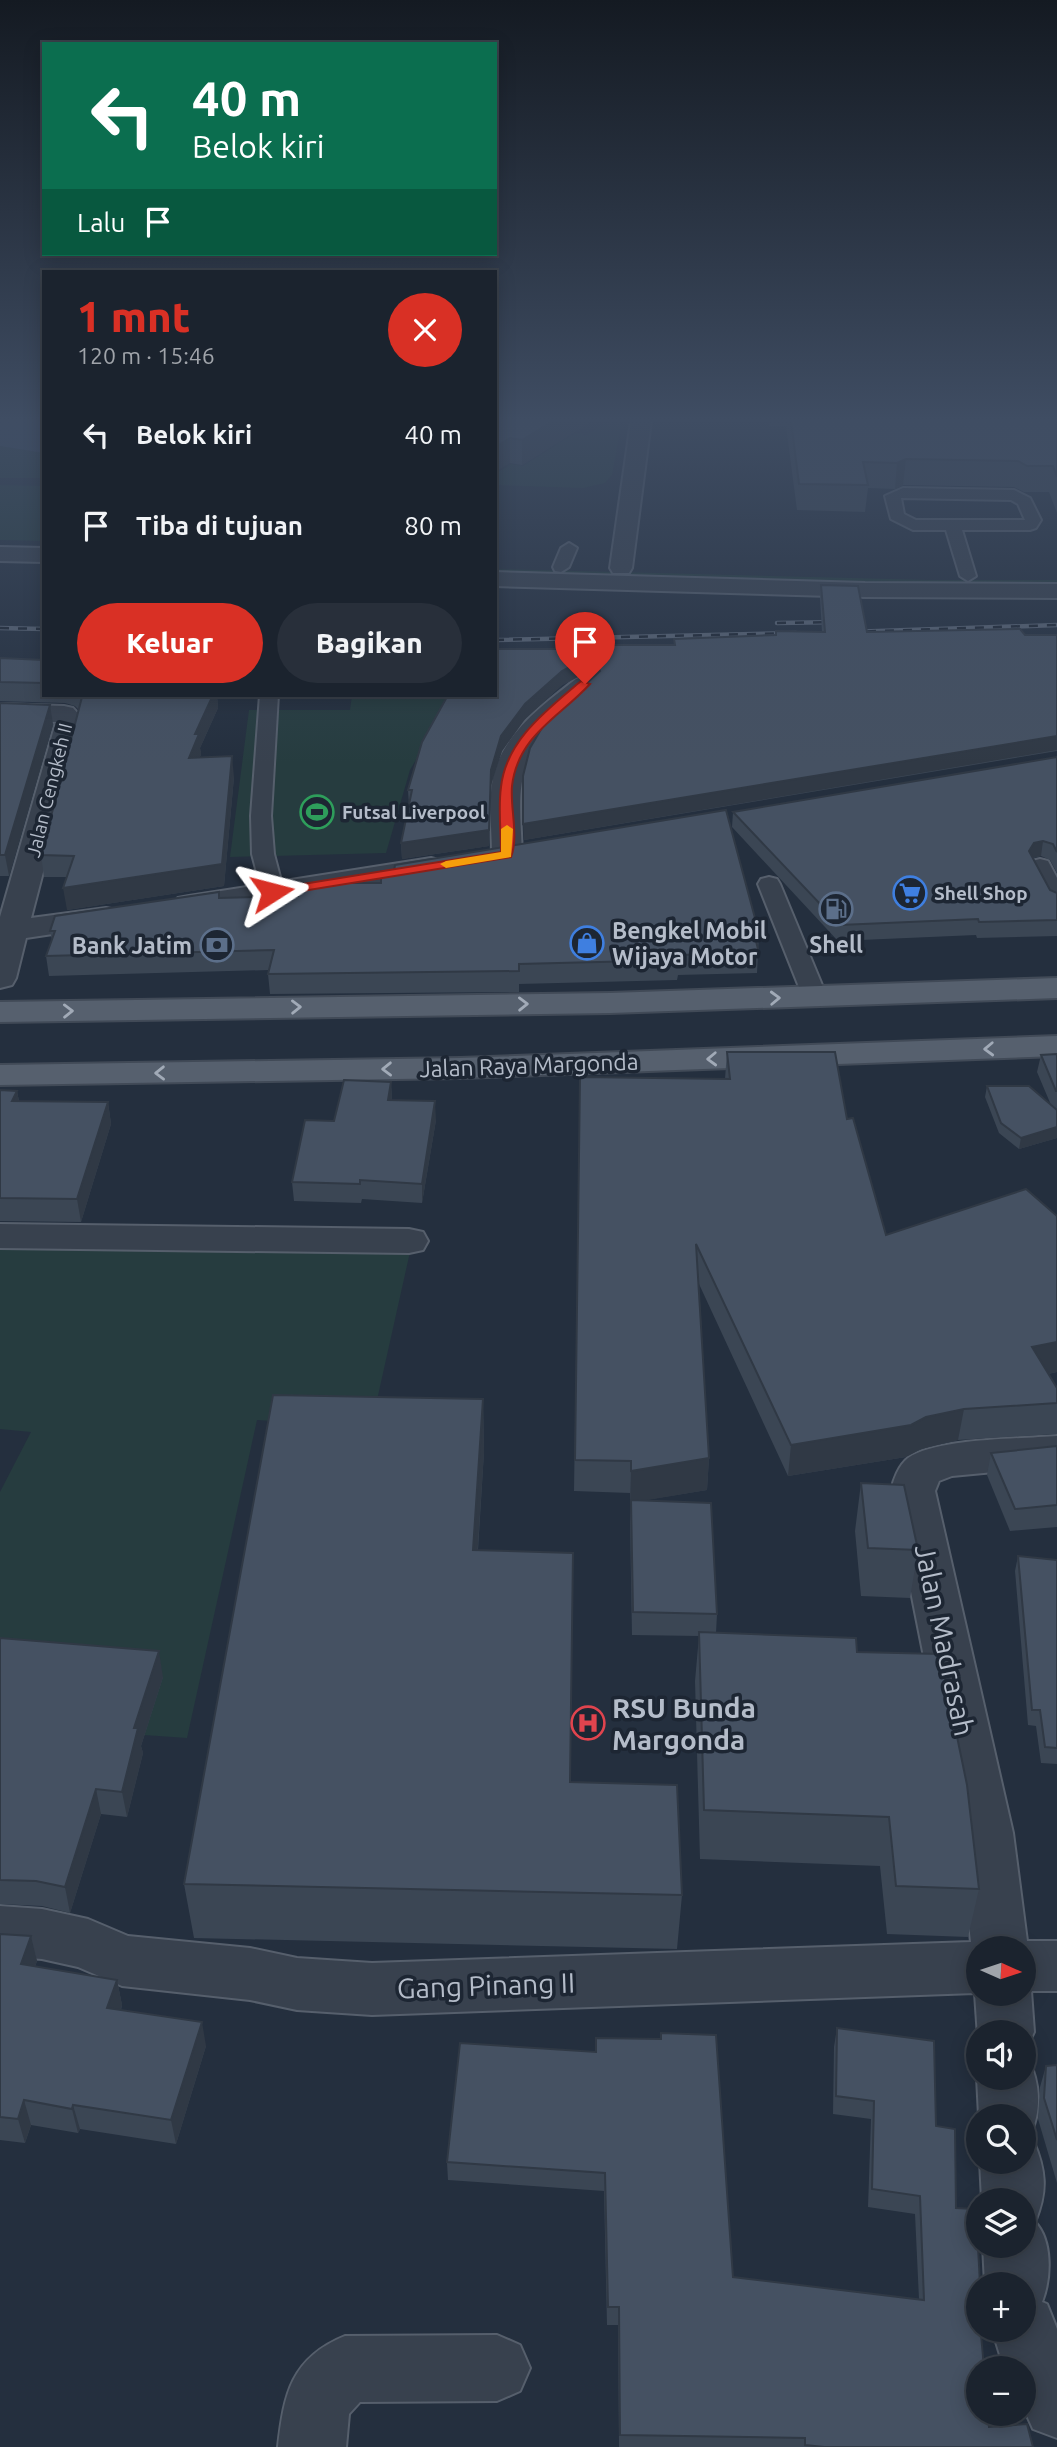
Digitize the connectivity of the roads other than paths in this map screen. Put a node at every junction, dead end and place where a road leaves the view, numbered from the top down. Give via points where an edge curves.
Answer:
1 (625, 535) edge
2 (956, 535) edge
3 (0, 554) edge
4 (42, 555) edge
5 (497, 565) edge
6 (0, 568) edge
7 (621, 568) junction
8 (42, 569) edge
9 (968, 576) junction
10 (1057, 576) edge
11 (497, 579) edge
12 (1057, 591) edge
13 (585, 684) edge
14 (269, 697) edge
15 (0, 712) edge
16 (1040, 866) edge
17 (769, 884) dead end
18 (272, 892) junction
19 (1057, 900) edge
20 (14, 930) junction
21 (0, 978) edge
22 (1057, 988) edge
23 (815, 997) junction
24 (0, 1012) edge
25 (1057, 1046) edge
26 (0, 1075) edge
27 (0, 1236) edge
28 (409, 1241) dead end
29 (1057, 1451) edge
30 (0, 1931) edge
31 (999, 1936) edge
32 (1036, 1966) edge
33 (1057, 1966) edge
34 (966, 1967) edge
35 (1028, 2342) edge
36 (497, 2368) dead end
37 (1057, 2405) edge
38 (312, 2447) edge

1 - 7 street
2 - 9 lane
3 - 4 street
5 - 7 street via 565,557
6 - 8 street
7 - 9 street
9 - 10 street
11 - 12 street
13 - 18 street via 536,725 511,765 495,857
14 - 18 lane via 261,816
15 - 20 street, Jalan Cengkeh II via 64,714 70,719
16 - 19 lane
17 - 23 lane
18 - 20 street
20 - 21 street
22 - 23 main road
24 -> 23 main road
25 -> 26 main road, Jalan Raya Margonda via 486,1067
27 - 28 street
29 - 31 street, Jalan Madrasah via 948,1462 925,1469 916,1478 913,1491 986,1833
30 - 34 street, Gang Pinang II via 88,1944 122,1961 372,1989
32 - 33 street
35 - 37 street
36 - 38 street via 345,2370 317,2400

